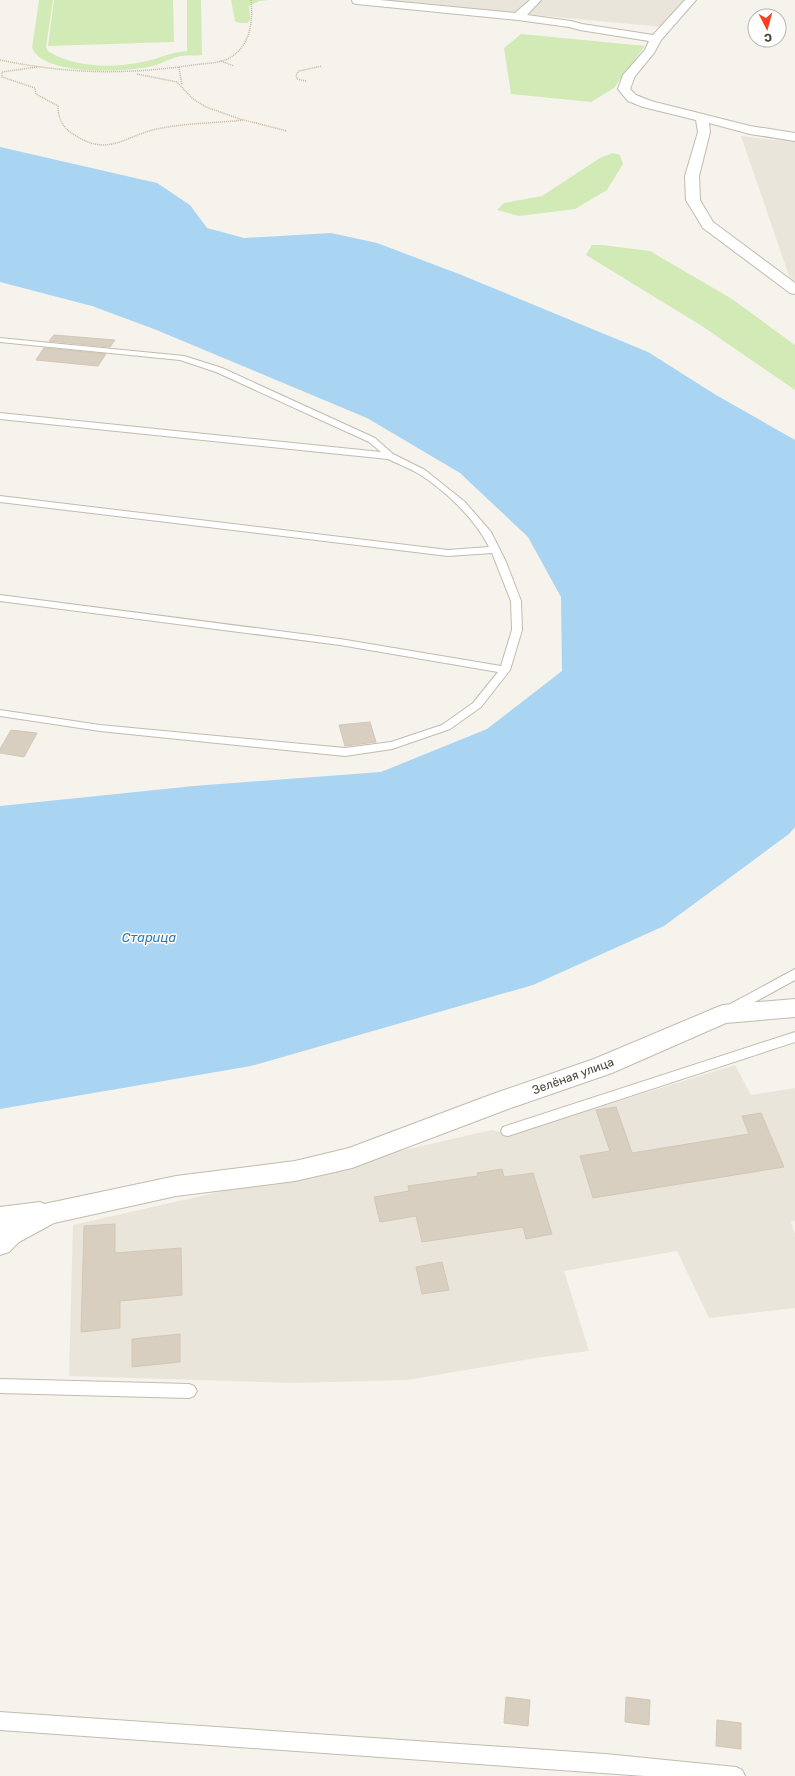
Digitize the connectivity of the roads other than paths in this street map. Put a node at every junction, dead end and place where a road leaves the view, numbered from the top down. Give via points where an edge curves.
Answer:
1 (536, 0) edge
2 (691, 0) edge
3 (357, 1) edge
4 (518, 17) junction
5 (656, 39) junction
6 (702, 118) junction
7 (795, 137) edge
8 (795, 290) edge
9 (0, 340) edge
10 (0, 416) edge
11 (390, 456) junction
12 (0, 499) edge
13 (495, 550) junction
14 (0, 598) edge
15 (505, 670) junction
16 (0, 713) edge
17 (795, 974) edge
18 (795, 1008) edge
19 (723, 1014) junction
20 (795, 1036) edge
21 (508, 1131) dead end
22 (48, 1212) junction
23 (0, 1218) edge
24 (0, 1244) edge
25 (0, 1386) edge
26 (189, 1391) dead end
27 (0, 1721) edge
28 (736, 1776) edge

1 - 4 street
2 - 5 street
3 - 4 street
4 - 5 street
5 - 6 street via 650,51 629,75 624,89 632,98 647,104
6 - 7 street via 750,130
6 - 8 street via 704,132 692,176 693,200 708,225
9 - 11 lane via 181,358 218,370 372,440
10 - 11 lane
11 - 13 lane via 422,472 462,504 486,532
12 - 13 lane via 448,553
13 - 15 lane via 516,601 517,630
14 - 15 lane via 340,642
15 - 16 lane via 477,705 446,727 392,745 345,752 100,728
17 - 19 lane
18 - 19 street, Зелёная улица
19 - 22 street, Зелёная улица via 603,1066 352,1158 295,1171 176,1186
20 - 21 lane
22 - 23 street
22 - 24 street via 10,1234
25 - 26 lane
27 - 28 lane via 604,1763

